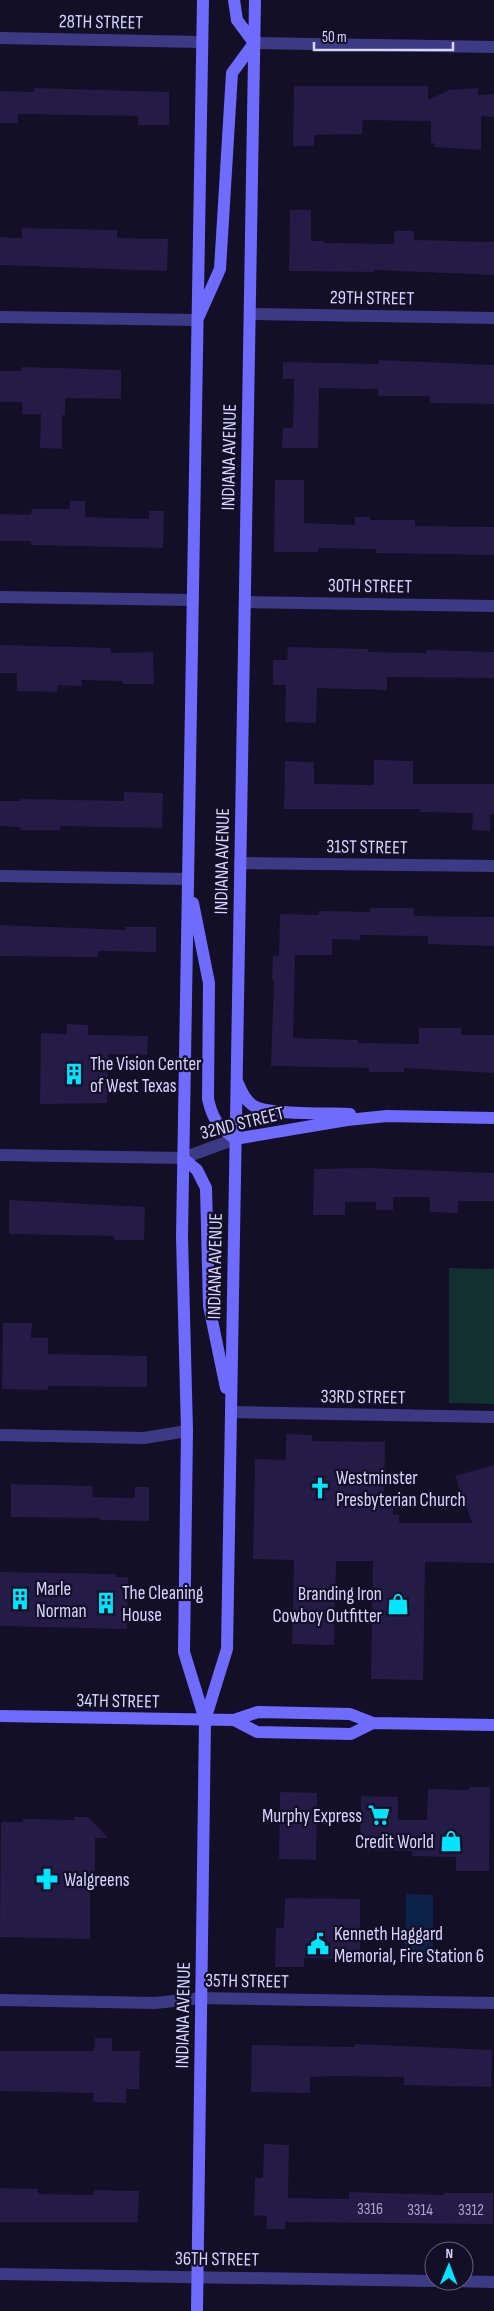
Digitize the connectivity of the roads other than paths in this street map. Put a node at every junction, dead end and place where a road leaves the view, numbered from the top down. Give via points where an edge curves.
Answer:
1 (203, 0) edge
2 (234, 0) edge
3 (255, 0) edge
4 (0, 38) edge
5 (202, 42) junction
6 (254, 43) junction
7 (494, 47) edge
8 (250, 314) junction
9 (0, 317) edge
10 (494, 318) edge
11 (198, 320) junction
12 (0, 597) edge
13 (193, 600) junction
14 (245, 602) junction
15 (494, 606) edge
16 (240, 863) junction
17 (494, 866) edge
18 (0, 876) edge
19 (188, 879) junction
20 (236, 1081) junction
21 (387, 1116) junction
22 (494, 1118) edge
23 (235, 1139) junction
24 (0, 1155) edge
25 (183, 1158) junction
26 (231, 1412) junction
27 (494, 1417) edge
28 (187, 1431) junction
29 (0, 1435) edge
30 (0, 1716) edge
31 (205, 1720) junction
32 (234, 1720) junction
33 (372, 1723) junction
34 (494, 1725) edge
35 (201, 1998) junction
36 (0, 2000) edge
37 (494, 2003) edge
38 (0, 2274) edge
39 (198, 2277) junction
40 (424, 2281) edge
41 (474, 2282) edge
42 (494, 2282) edge
43 (197, 2311) edge

1 - 5 main road, INDIANA AVENUE
2 - 6 main road via 237,20
3 - 6 main road, INDIANA AVENUE
4 - 5 street, 28TH STREET
5 - 11 main road, INDIANA AVENUE
6 - 7 street
6 - 8 main road, INDIANA AVENUE
6 - 11 main road via 232,73 220,269
8 - 10 street, 29TH STREET
8 - 14 main road, INDIANA AVENUE
9 - 11 street
11 - 13 main road, INDIANA AVENUE
12 - 13 street
13 - 19 main road, INDIANA AVENUE
14 - 15 street, 30TH STREET
14 - 16 main road, INDIANA AVENUE
16 - 17 street, 31ST STREET
16 - 20 main road, INDIANA AVENUE
18 - 19 street
19 - 23 main road via 209,983 208,1099 211,1115 217,1124
19 - 25 main road, INDIANA AVENUE
20 - 21 main road via 250,1104 263,1109
20 - 23 main road, INDIANA AVENUE
21 - 22 main road, 32ND STREET
21 - 23 main road, 32ND STREET
23 - 25 street, 32ND STREET
23 - 26 main road, INDIANA AVENUE
24 - 25 street, 32ND STREET
25 - 26 main road via 196,1170 206,1188 209,1306
25 - 28 main road, INDIANA AVENUE via 182,1311
26 - 27 street, 33RD STREET
26 - 31 main road, INDIANA AVENUE via 227,1649
28 - 29 street via 144,1438
28 - 31 main road, INDIANA AVENUE via 184,1652
30 - 31 main road, 34TH STREET
31 - 32 main road, 34TH STREET
31 - 35 main road, INDIANA AVENUE
32 - 33 main road, 34TH STREET via 258,1712 350,1714
32 - 33 main road, 34TH STREET via 257,1732 351,1734
33 - 34 main road, 34TH STREET
35 - 36 street, 35TH STREET via 155,2003
35 - 37 street, 35TH STREET
35 - 39 main road, INDIANA AVENUE
38 - 39 street, 36TH STREET
39 - 40 street, 36TH STREET
39 - 43 main road, INDIANA AVENUE
41 - 42 street

